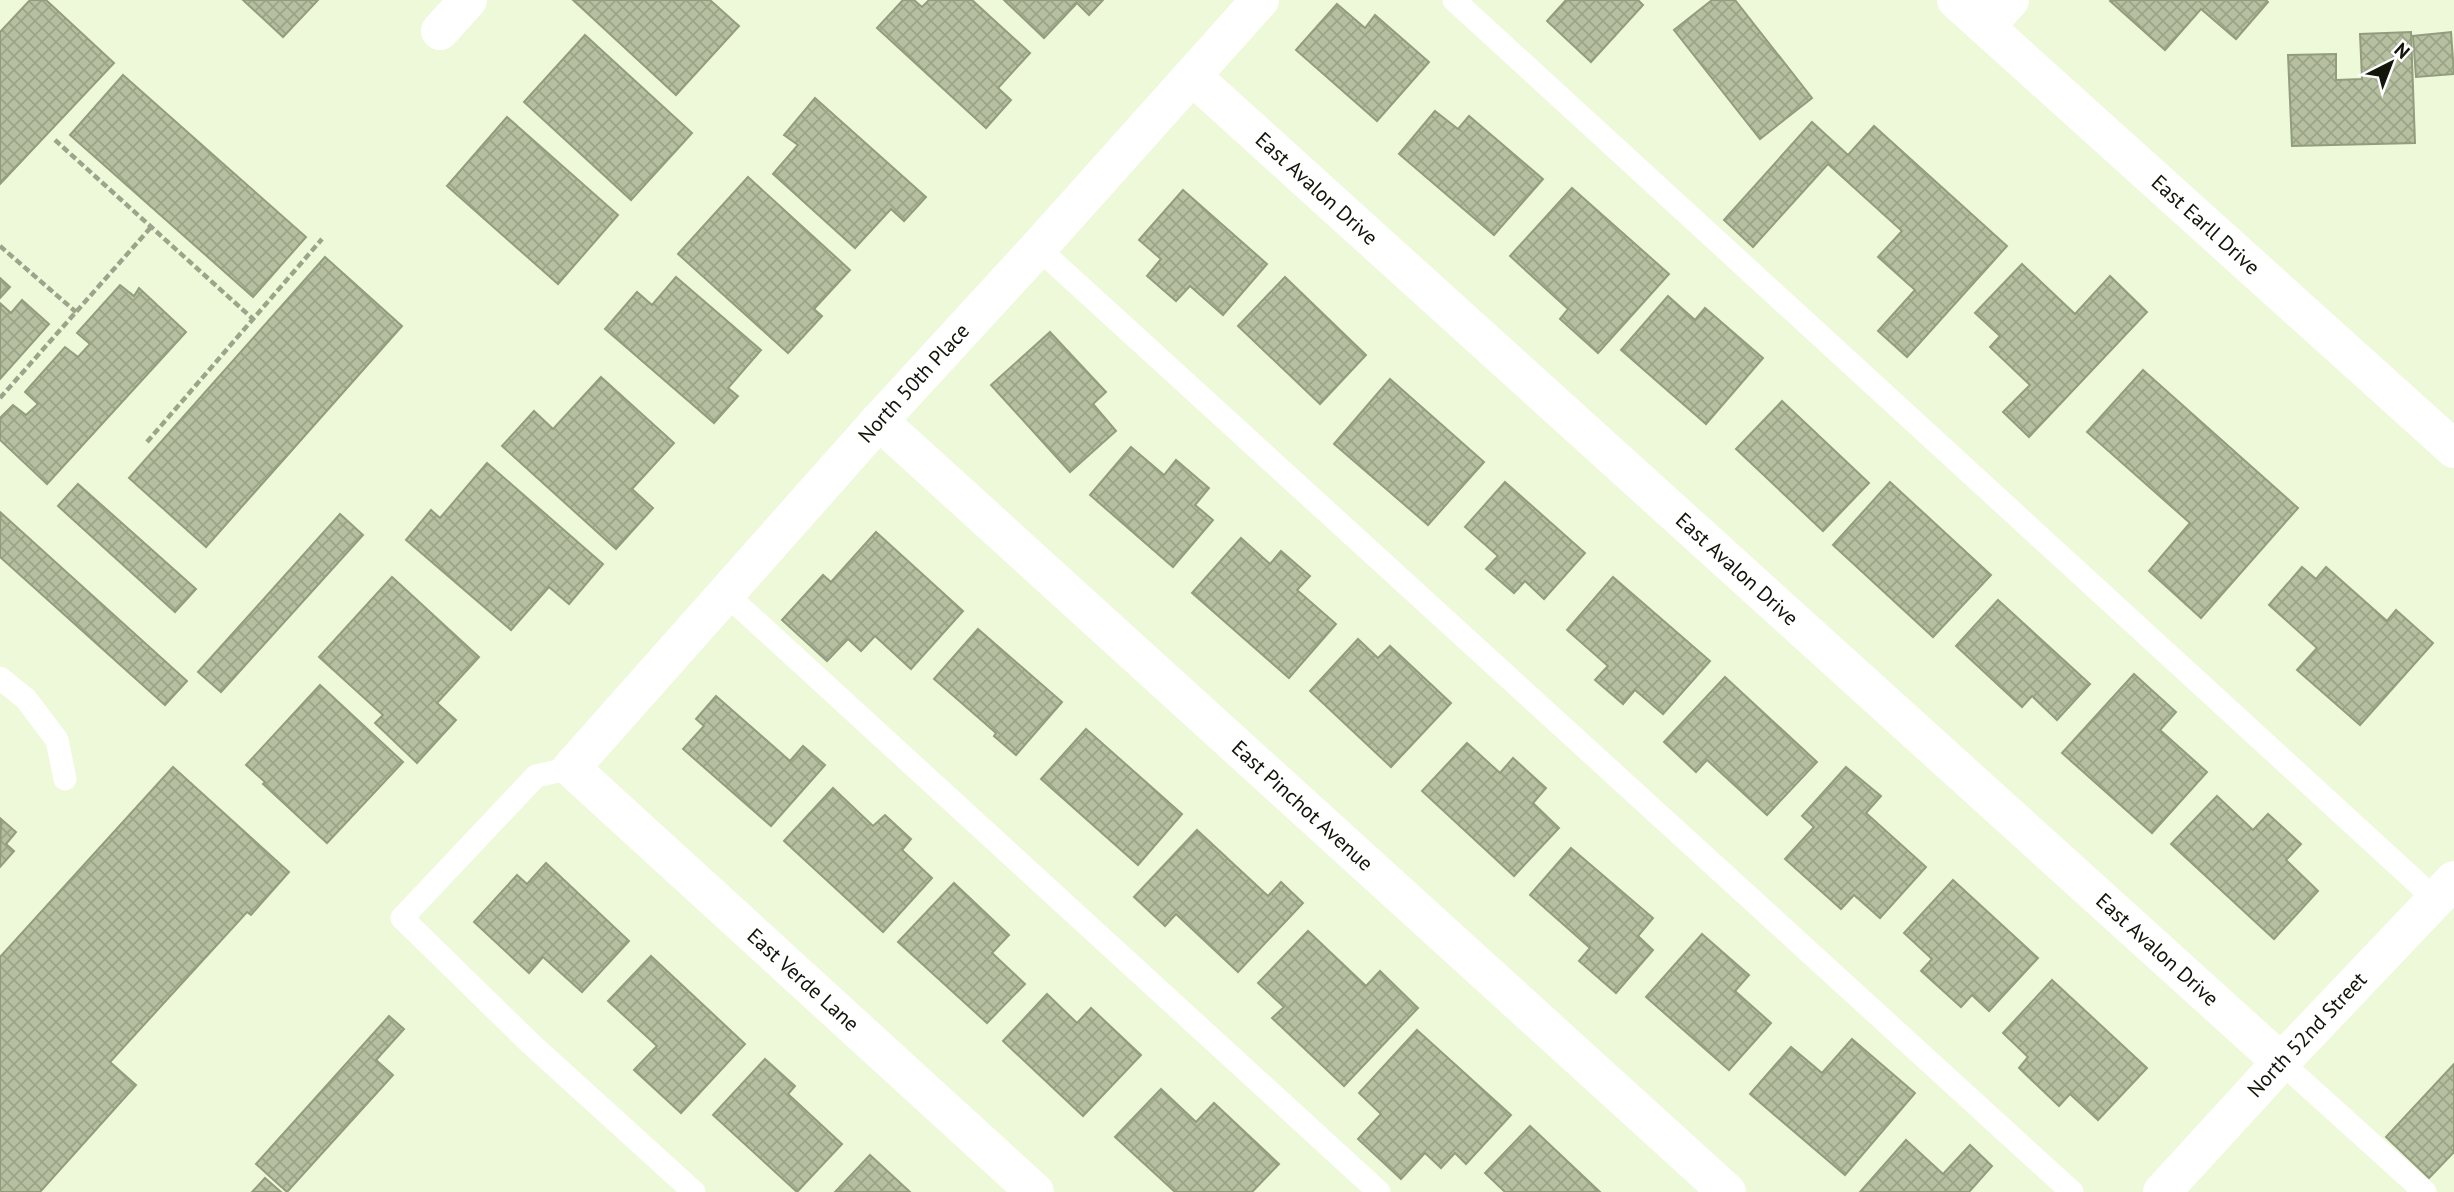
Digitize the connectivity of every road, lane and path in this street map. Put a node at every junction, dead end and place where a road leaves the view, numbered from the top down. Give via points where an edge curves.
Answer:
1 (468, 0) edge
2 (1260, 0) edge
3 (1454, 0) edge
4 (1956, 0) edge
5 (1998, 14) edge
6 (440, 31) dead end
7 (1192, 76) junction
8 (55, 140) dead end
9 (152, 226) junction
10 (323, 239) dead end
11 (0, 246) edge
12 (1038, 248) junction
13 (76, 312) junction
14 (254, 319) junction
15 (0, 398) edge
16 (879, 421) junction
17 (147, 442) dead end
18 (2454, 449) edge
19 (726, 594) junction
20 (0, 678) edge
21 (571, 768) junction
22 (65, 779) dead end
23 (2445, 890) edge
24 (2281, 1062) junction
25 (694, 1192) edge
26 (1035, 1192) edge
27 (1379, 1192) edge
28 (1727, 1192) edge
29 (2072, 1192) edge
30 (2162, 1192) edge
31 (2425, 1192) edge

1 - 6 street
2 - 7 street, North 50th Place
3 - 23 lane
4 - 5 street, East Earll Drive
5 - 18 street, East Earll Drive
7 - 12 street, North 50th Place
7 - 24 street, East Avalon Drive
8 - 9 path
9 - 13 path
9 - 14 path
10 - 14 path
11 - 13 path
12 - 16 street, North 50th Place
12 - 29 lane
13 - 15 path
14 - 17 path
16 - 19 street, North 50th Place
16 - 28 street, East Pinchot Avenue
19 - 21 street, North 50th Place
19 - 27 lane
20 - 22 lane via 26,699 57,740
21 - 25 lane via 536,776 402,918
21 - 26 street, East Verde Lane
23 - 24 street, North 52nd Street
24 - 30 street, North 52nd Street
24 - 31 lane

